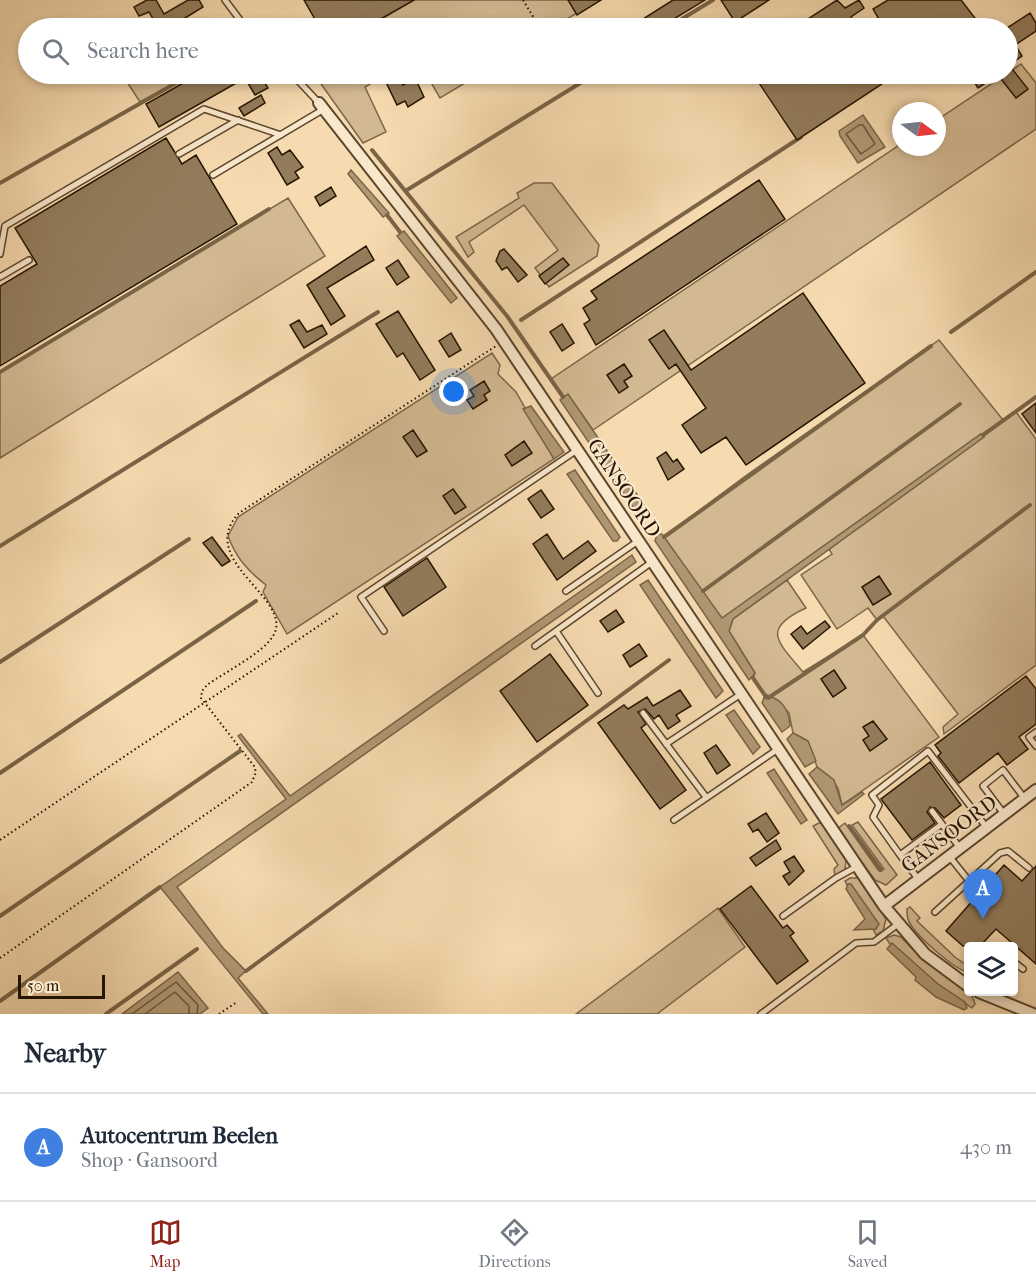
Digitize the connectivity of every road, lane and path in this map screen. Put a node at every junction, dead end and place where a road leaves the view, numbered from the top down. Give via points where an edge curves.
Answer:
1 (225, 0) edge
2 (523, 0) edge
3 (238, 18) edge
4 (534, 18) edge
5 (301, 84) edge
6 (321, 106) junction
7 (238, 120) junction
8 (281, 135) junction
9 (179, 154) dead end
10 (213, 176) dead end
11 (0, 255) edge
12 (29, 260) dead end
13 (0, 277) edge
14 (504, 341) junction
15 (577, 450) junction
16 (638, 541) junction
17 (652, 562) junction
18 (566, 591) dead end
19 (338, 614) dead end
20 (384, 631) dead end
21 (556, 631) junction
22 (535, 646) dead end
23 (598, 693) dead end
24 (741, 694) junction
25 (204, 702) junction
26 (643, 713) dead end
27 (1036, 732) edge
28 (666, 744) junction
29 (1036, 746) edge
30 (778, 749) junction
31 (1036, 790) edge
32 (706, 797) junction
33 (1025, 799) junction
34 (932, 811) dead end
35 (1004, 814) junction
36 (674, 820) dead end
37 (942, 824) junction
38 (987, 828) junction
39 (0, 840) edge
40 (960, 848) junction
41 (900, 855) junction
42 (949, 856) junction
43 (858, 866) junction
44 (1029, 868) dead end
45 (919, 880) junction
46 (969, 881) junction
47 (884, 906) junction
48 (935, 912) dead end
49 (783, 916) dead end
50 (898, 924) junction
51 (0, 958) edge
52 (1018, 965) edge
53 (1023, 969) dead end
54 (964, 983) edge
55 (989, 996) edge
56 (237, 1002) dead end
57 (219, 1014) edge
58 (760, 1014) edge
59 (1033, 1014) edge

1 - 3 lane
2 - 4 path
5 - 6 lane
6 - 8 lane
6 - 14 street, GANSOORD
7 - 8 lane
7 - 9 lane
7 - 11 lane via 204,108 5,226
8 - 10 lane
12 - 13 lane
14 - 15 street, GANSOORD
14 - 25 path via 239,513 230,523 226,534 231,554 267,602 277,624 276,632 267,644 207,685 202,691
15 - 16 street, GANSOORD
15 - 20 lane via 361,597
16 - 17 street, GANSOORD
16 - 18 lane
17 - 21 lane
17 - 24 street, GANSOORD
19 - 25 path
21 - 22 lane
21 - 23 lane
24 - 28 lane
24 - 30 street, GANSOORD
25 - 39 path
25 - 51 path via 254,766 252,782
26 - 28 lane
27 - 29 lane via 1029,737
28 - 32 lane
30 - 32 lane
30 - 43 street, GANSOORD
31 - 33 street, GANSOORD
32 - 36 lane
33 - 35 street, GANSOORD
33 - 35 lane via 1003,770 982,786
34 - 37 lane
35 - 38 street, GANSOORD
37 - 40 lane
37 - 41 lane
38 - 40 street, GANSOORD
38 - 41 lane via 928,752 872,795 879,806 873,817
40 - 42 street, GANSOORD
41 - 45 lane
42 - 45 street, GANSOORD
42 - 46 lane
43 - 47 street, GANSOORD
43 - 49 lane
44 - 46 lane via 1008,851 1000,853
45 - 47 street, GANSOORD
46 - 48 lane
47 - 50 street, GANSOORD
50 - 54 street, GANSOORD via 934,962
50 - 58 lane via 874,942 856,943
52 - 53 lane
55 - 59 street
56 - 57 path

